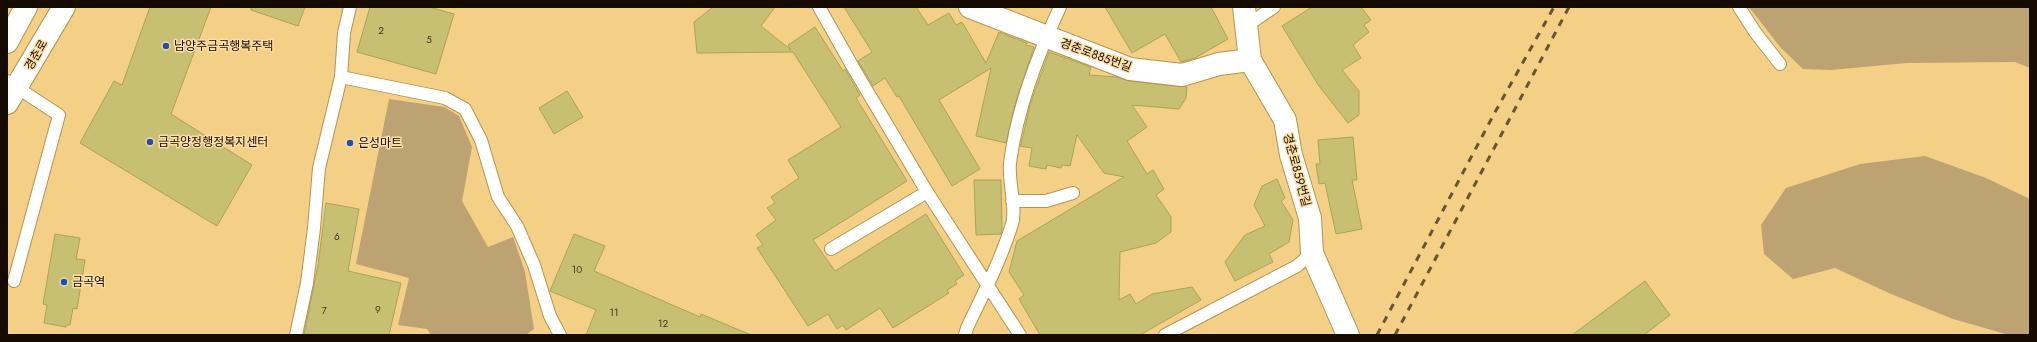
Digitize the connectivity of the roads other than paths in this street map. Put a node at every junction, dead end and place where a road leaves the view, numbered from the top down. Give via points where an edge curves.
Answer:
1 (26, 7) edge
2 (64, 7) edge
3 (350, 7) edge
4 (819, 7) edge
5 (970, 7) edge
6 (1060, 7) edge
7 (1274, 7) edge
8 (1740, 7) edge
9 (1245, 16) edge
10 (1046, 37) junction
11 (7, 42) edge
12 (1250, 60) junction
13 (1780, 64) dead end
14 (341, 77) junction
15 (10, 90) edge
16 (927, 192) junction
17 (1073, 193) dead end
18 (1012, 201) junction
19 (831, 249) dead end
20 (1312, 253) junction
21 (14, 281) dead end
22 (988, 285) junction
23 (296, 335) edge
24 (560, 335) edge
25 (965, 335) edge
26 (1020, 335) edge
27 (1166, 335) edge
28 (1348, 335) edge

1 - 11 street
2 - 15 street, 경춘로
3 - 14 lane via 344,33
4 - 16 lane
5 - 10 street, 경춘로885번길
6 - 10 lane
7 - 9 lane
8 - 13 lane via 1755,32
9 - 12 street, 경춘로859번길
10 - 12 street, 경춘로885번길 via 1130,69 1182,75 1219,64
10 - 18 lane via 1022,104 1010,165
12 - 20 street, 경춘로859번길 via 1285,120 1291,155 1310,218
14 - 23 lane via 319,168 307,283
14 - 24 lane via 445,98 465,109 481,140 498,197 517,226 534,265 550,316
15 - 21 lane via 59,115
16 - 19 lane
16 - 22 lane
17 - 18 lane via 1046,201
18 - 22 lane via 1013,222
20 - 27 lane via 1297,266
20 - 28 street, 경춘로859번길
22 - 25 lane
22 - 26 lane

